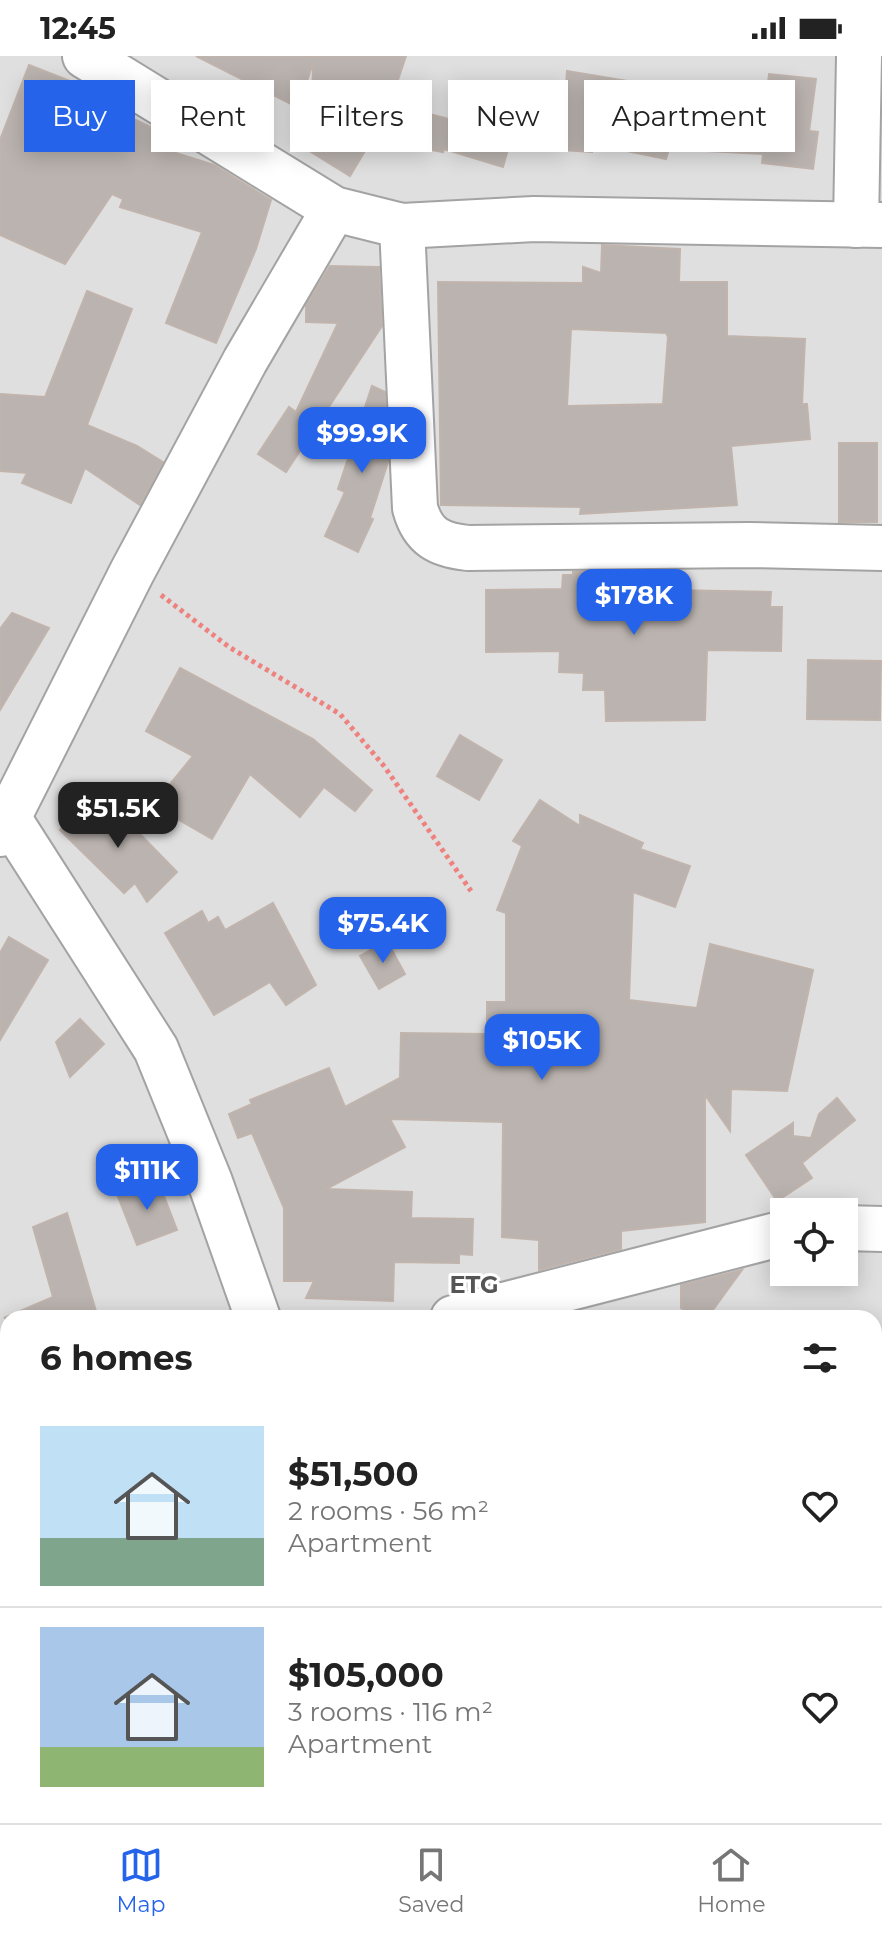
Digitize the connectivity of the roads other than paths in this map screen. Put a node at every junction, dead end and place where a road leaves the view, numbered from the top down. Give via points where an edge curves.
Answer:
1 (85, 56) edge
2 (859, 56) edge
3 (334, 209) junction
4 (869, 225) edge
5 (402, 226) junction
6 (882, 548) edge
7 (5, 826) edge
8 (858, 1228) edge
9 (882, 1229) edge
10 (770, 1237) edge
11 (255, 1310) edge
12 (484, 1310) edge

1 - 3 street
2 - 4 street
3 - 5 street
3 - 7 street via 132,572
4 - 5 street via 534,219
5 - 6 street via 415,508 420,526 432,539 468,548
7 - 11 street via 156,1049
8 - 9 street
10 - 12 street

